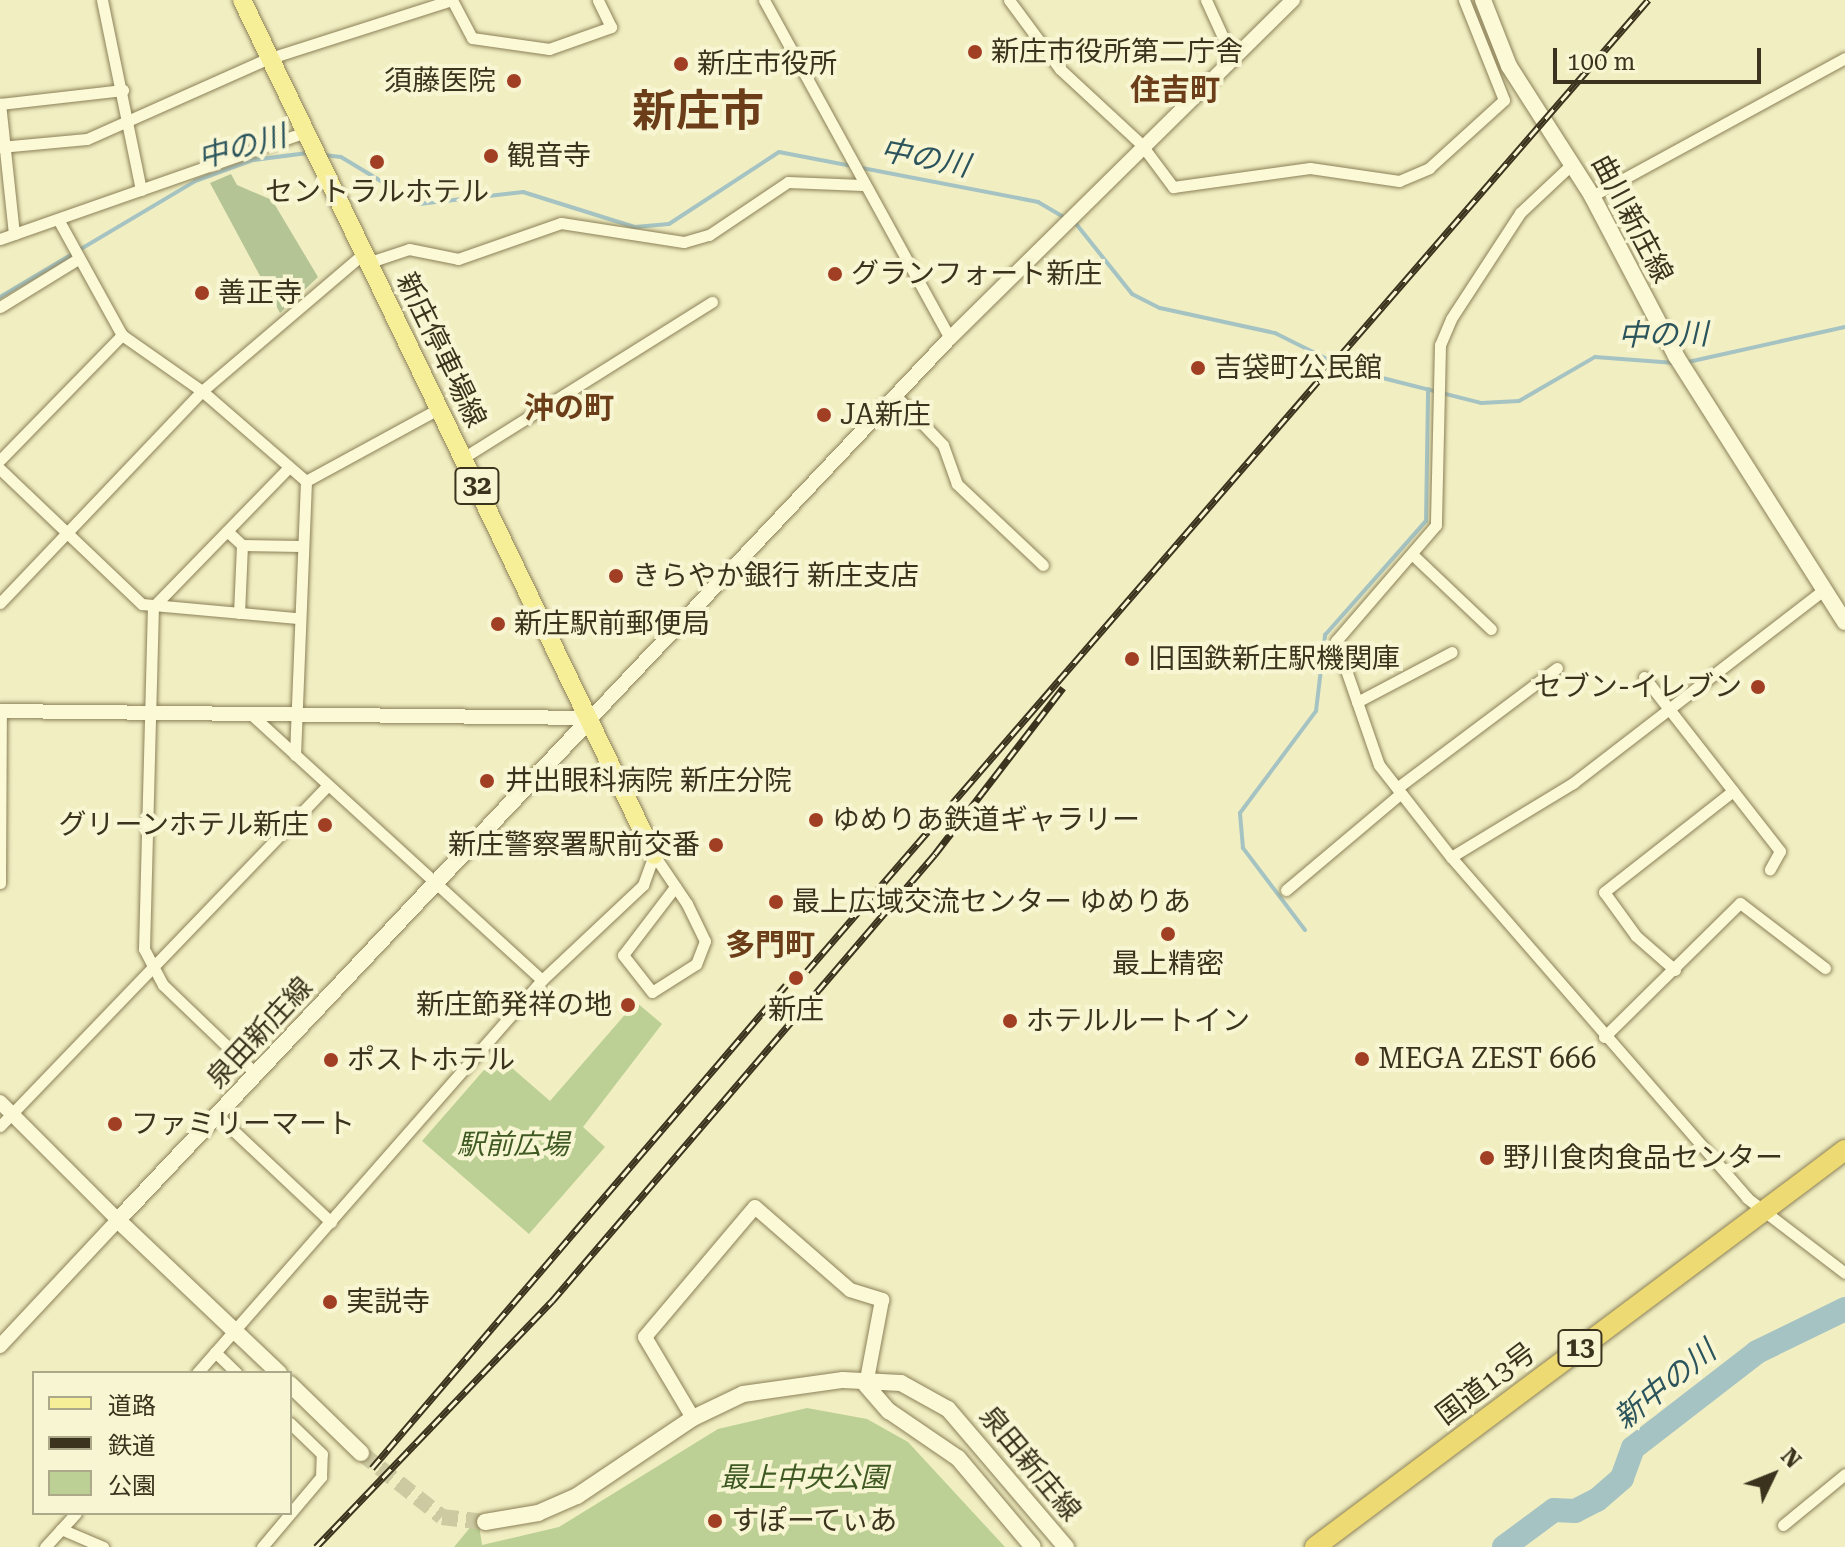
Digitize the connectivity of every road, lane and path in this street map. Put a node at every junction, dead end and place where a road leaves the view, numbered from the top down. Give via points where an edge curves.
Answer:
1 (102, 0) edge
2 (242, 0) edge
3 (452, 0) edge
4 (598, 0) edge
5 (764, 0) edge
6 (1009, 0) edge
7 (1206, 0) edge
8 (1464, 0) edge
9 (1483, 0) edge
10 (1286, 3) edge
11 (1232, 57) junction
12 (1845, 58) edge
13 (267, 59) junction
14 (123, 90) junction
15 (128, 114) junction
16 (308, 138) junction
17 (1141, 144) junction
18 (3, 146) edge
19 (1573, 163) junction
20 (861, 183) junction
21 (141, 190) junction
22 (1592, 196) junction
23 (59, 221) junction
24 (14, 234) junction
25 (0, 239) edge
26 (78, 258) junction
27 (365, 258) junction
28 (712, 302) dead end
29 (0, 307) edge
30 (122, 335) junction
31 (950, 338) junction
32 (202, 391) junction
33 (896, 396) junction
34 (438, 409) junction
35 (463, 458) junction
36 (0, 460) edge
37 (289, 467) junction
38 (0, 469) edge
39 (306, 481) junction
40 (227, 531) junction
41 (66, 533) junction
42 (242, 545) junction
43 (300, 546) junction
44 (1414, 556) junction
45 (1043, 565) dead end
46 (1824, 590) junction
47 (0, 603) edge
48 (153, 607) junction
49 (239, 613) junction
50 (297, 618) junction
51 (1845, 622) edge
52 (1491, 629) dead end
53 (1452, 652) dead end
54 (1557, 668) dead end
55 (1644, 677) dead end
56 (1357, 702) junction
57 (1669, 709) junction
58 (1, 711) edge
59 (148, 714) junction
60 (254, 717) junction
61 (591, 718) junction
62 (295, 719) junction
63 (295, 755) junction
64 (327, 786) junction
65 (1399, 790) junction
66 (1733, 791) junction
67 (654, 855) junction
68 (1451, 857) junction
69 (1770, 869) dead end
70 (0, 883) edge
71 (437, 883) junction
72 (675, 887) junction
73 (1286, 890) dead end
74 (1825, 968) dead end
75 (149, 969) junction
76 (1675, 970) junction
77 (542, 980) junction
78 (1604, 1037) junction
79 (257, 1075) junction
80 (0, 1102) edge
81 (12, 1114) junction
82 (218, 1116) junction
83 (0, 1126) edge
84 (1845, 1150) edge
85 (1764, 1211) junction
86 (118, 1220) junction
87 (331, 1222) junction
88 (1844, 1272) edge
89 (235, 1330) junction
90 (0, 1346) edge
91 (215, 1352) junction
92 (199, 1371) edge
93 (235, 1371) edge
94 (277, 1371) edge
95 (866, 1385) junction
96 (292, 1386) edge
97 (693, 1418) junction
98 (292, 1425) edge
99 (361, 1453) tunnel mouth
100 (1845, 1474) edge
101 (292, 1511) edge
102 (74, 1515) edge
103 (289, 1515) edge
104 (485, 1522) tunnel mouth
105 (1783, 1525) dead end
106 (61, 1529) junction
107 (45, 1547) edge
108 (103, 1547) edge
109 (262, 1547) edge
110 (1033, 1547) edge
111 (1066, 1547) edge
112 (1315, 1547) edge

1 - 14 street
2 - 13 main road, 新庄停車場線 / 32
3 - 4 street via 472,38 549,49 611,27
3 - 13 street
5 - 20 street
6 - 17 street via 1060,69
7 - 11 street
8 - 17 street via 1504,100 1410,177 1282,169 1173,187
9 - 19 main road, 曲川新庄線 via 1509,66
10 - 11 street
11 - 17 street
12 - 22 street
13 - 15 street
13 - 16 main road, 新庄停車場線 / 32
14 - 15 street
14 - 18 street via 0,104
15 - 18 street via 87,139
15 - 21 street
16 - 21 street
16 - 27 main road, 新庄停車場線 / 32
17 - 31 street
18 - 24 street
19 - 22 main road, 曲川新庄線
19 - 44 street via 1492,248 1440,345 1436,525
20 - 27 street via 810,177 788,182 709,235 684,242 561,223 458,259 409,249
20 - 31 street
21 - 23 street
22 - 46 main road, 曲川新庄線 via 1676,356
23 - 24 street
23 - 26 street
24 - 25 street
26 - 29 street
26 - 30 street
27 - 32 street
27 - 34 main road, 新庄停車場線 / 32
28 - 35 street
30 - 32 street
30 - 36 street
31 - 33 street
32 - 37 street
32 - 41 street
33 - 45 street via 943,445 957,484
33 - 61 street
34 - 35 main road, 新庄停車場線 / 32
34 - 39 street
35 - 61 main road, 新庄停車場線 / 32
37 - 39 street
37 - 40 street
38 - 41 street
39 - 43 street
40 - 42 street
40 - 48 street
41 - 47 street
41 - 48 street
42 - 43 street
42 - 49 street
43 - 50 street
44 - 52 street
44 - 56 street via 1336,641
46 - 51 main road, 曲川新庄線
46 - 57 street
48 - 49 street
48 - 59 street
49 - 50 street
50 - 62 street
53 - 56 street
54 - 65 street
55 - 57 street
56 - 65 street via 1379,765
57 - 66 street
57 - 68 street via 1573,783
58 - 59 street
58 - 70 street
59 - 60 street
59 - 75 street via 142,928
60 - 62 street
60 - 63 street
61 - 62 street
61 - 67 main road, 新庄停車場線 / 32
61 - 71 main road, 泉田新庄線
62 - 63 street
63 - 64 street
64 - 71 street
64 - 75 street
65 - 68 street
65 - 73 street
66 - 69 street via 1780,851
66 - 76 street via 1604,892 1636,936
67 - 72 street
67 - 77 street via 643,885
68 - 78 street
71 - 77 street
71 - 79 main road, 泉田新庄線
72 - 72 street via 701,932 704,952 680,978 652,992 623,955
74 - 76 street via 1740,903
75 - 79 street
75 - 81 street
76 - 78 street
77 - 87 street
78 - 85 street
79 - 82 main road, 泉田新庄線
80 - 81 street
81 - 83 street
81 - 86 street
82 - 86 main road, 泉田新庄線
82 - 87 street
84 - 85 highway, 国道13号 / 13
85 - 88 street
85 - 112 highway, 国道13号 / 13
86 - 89 main road
86 - 90 street
87 - 89 street
89 - 91 street
89 - 94 main road
91 - 92 street
91 - 93 street
95 - 97 main road, 泉田新庄線 via 813,1379 769,1386
95 - 97 street via 882,1300 850,1290 755,1207 645,1337
95 - 110 main road, 泉田新庄線 via 889,1411 958,1458
95 - 111 main road, 泉田新庄線 via 901,1383 948,1409
96 - 99 main road
97 - 104 main road, 泉田新庄線 via 577,1496 538,1513
98 - 101 street via 322,1454 321,1477
100 - 105 street
102 - 106 street
103 - 109 street
106 - 107 street
106 - 108 street

